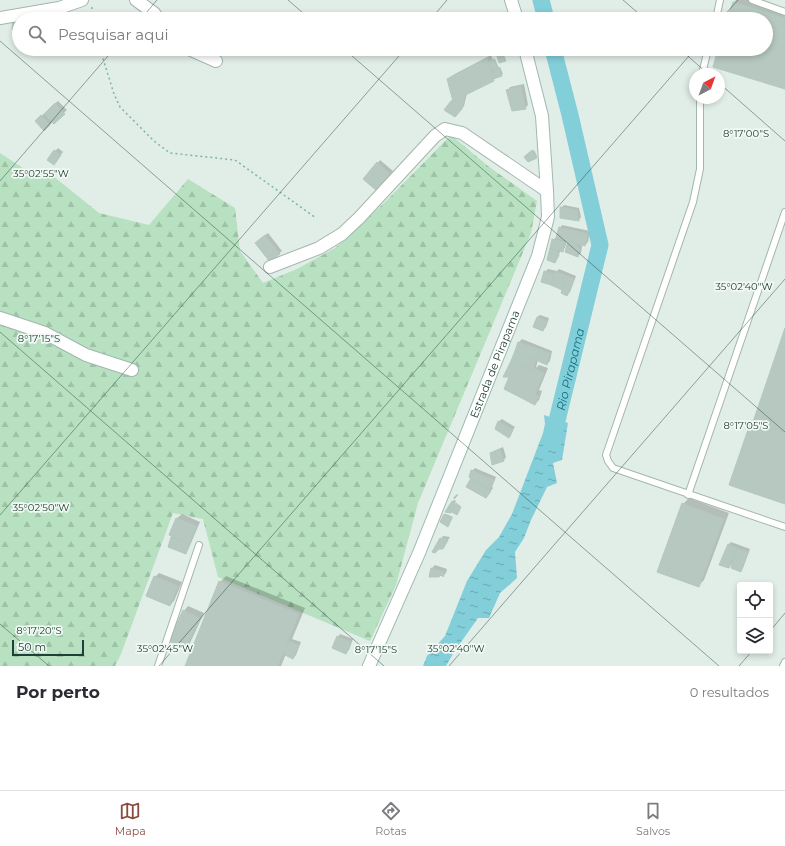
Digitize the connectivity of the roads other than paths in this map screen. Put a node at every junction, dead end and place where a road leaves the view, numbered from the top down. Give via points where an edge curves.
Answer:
1 (82, 0) edge
2 (136, 0) edge
3 (511, 0) edge
4 (720, 0) edge
5 (752, 0) edge
6 (35, 12) edge
7 (153, 12) edge
8 (515, 12) edge
9 (717, 12) edge
10 (785, 12) edge
11 (12, 16) edge
12 (0, 18) edge
13 (205, 56) edge
14 (527, 56) edge
15 (706, 56) edge
16 (216, 61) dead end
17 (703, 68) edge
18 (700, 104) edge
19 (547, 191) junction
20 (785, 212) edge
21 (270, 267) dead end
22 (0, 318) edge
23 (132, 370) dead end
24 (688, 495) junction
25 (785, 527) edge
26 (199, 545) dead end
27 (785, 662) edge
28 (158, 666) edge
29 (369, 666) edge
30 (784, 666) edge

1 - 6 main road via 59,8
2 - 7 main road
3 - 8 main road
4 - 9 lane
5 - 10 lane
11 - 12 main road
13 - 16 main road
14 - 19 main road, Estrada de Pirapama via 542,116
15 - 17 lane
18 - 24 lane via 700,169 693,202 606,455 613,468
19 - 21 main road via 462,133 445,130 435,136 342,234 319,248
19 - 29 main road, Estrada de Pirapama via 548,217 538,256 419,553
20 - 24 lane
22 - 23 main road via 45,333 86,355
24 - 25 lane
26 - 28 lane
27 - 30 lane

